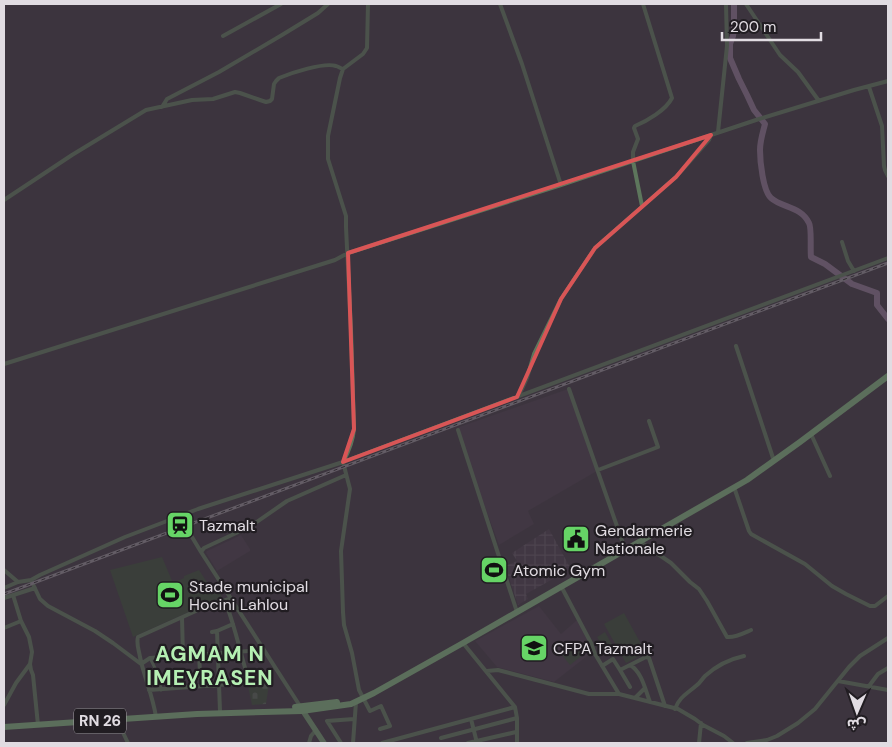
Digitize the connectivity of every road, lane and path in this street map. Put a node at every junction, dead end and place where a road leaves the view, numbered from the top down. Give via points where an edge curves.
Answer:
1 (281, 4) edge
2 (328, 4) edge
3 (368, 4) edge
4 (500, 4) edge
5 (643, 4) edge
6 (726, 4) edge
7 (746, 4) edge
8 (223, 36) dead end
9 (343, 69) junction
10 (888, 81) edge
11 (869, 87) junction
12 (819, 100) junction
13 (162, 107) junction
14 (718, 132) junction
15 (711, 134) junction
16 (632, 161) junction
17 (888, 176) edge
18 (561, 185) junction
19 (4, 200) edge
20 (642, 206) junction
21 (842, 242) dead end
22 (348, 253) junction
23 (888, 258) edge
24 (854, 270) junction
25 (736, 346) dead end
26 (4, 364) edge
27 (888, 376) edge
28 (570, 390) dead end
29 (516, 397) junction
30 (649, 421) dead end
31 (458, 430) dead end
32 (811, 434) junction
33 (774, 461) junction
34 (343, 462) junction
35 (598, 470) junction
36 (346, 475) junction
37 (830, 476) dead end
38 (734, 487) junction
39 (192, 537) dead end
40 (639, 541) junction
41 (625, 549) junction
42 (201, 552) junction
43 (4, 570) edge
44 (32, 580) junction
45 (18, 582) junction
46 (561, 586) junction
47 (4, 588) edge
48 (35, 588) junction
49 (13, 595) junction
50 (888, 596) edge
51 (4, 598) edge
52 (230, 598) junction
53 (225, 600) junction
54 (517, 612) junction
55 (182, 618) junction
56 (21, 621) junction
57 (233, 624) junction
58 (4, 628) edge
59 (751, 630) dead end
60 (888, 638) edge
61 (463, 643) junction
62 (264, 650) junction
63 (240, 652) junction
64 (218, 653) junction
65 (200, 655) junction
66 (183, 656) junction
67 (744, 656) dead end
68 (150, 658) junction
69 (30, 664) junction
70 (141, 664) junction
71 (630, 665) junction
72 (602, 666) junction
73 (888, 668) edge
74 (620, 670) junction
75 (487, 671) junction
76 (198, 676) dead end
77 (838, 681) junction
78 (219, 685) junction
79 (869, 686) junction
80 (630, 687) dead end
81 (645, 688) junction
82 (149, 690) junction
83 (161, 690) junction
84 (888, 690) edge
85 (619, 694) junction
86 (363, 698) junction
87 (635, 698) junction
88 (356, 702) junction
89 (650, 702) junction
90 (4, 704) edge
91 (665, 706) junction
92 (515, 707) junction
93 (301, 709) junction
94 (675, 709) junction
95 (220, 710) junction
96 (197, 714) junction
97 (156, 717) junction
98 (517, 718) junction
99 (354, 719) junction
100 (471, 719) junction
101 (117, 720) junction
102 (701, 724) junction
103 (38, 725) junction
104 (4, 727) edge
105 (380, 728) dead end
106 (316, 730) junction
107 (474, 730) junction
108 (516, 732) junction
109 (441, 738) dead end
110 (476, 742) edge
111 (128, 743) edge
112 (309, 743) edge
113 (324, 743) edge
114 (341, 743) edge
115 (353, 743) edge
116 (382, 743) edge
117 (468, 743) edge
118 (517, 743) edge
119 (699, 743) edge
120 (733, 743) edge
121 (747, 743) edge

1 - 8 street
2 - 13 street via 282,35 167,99
3 - 9 street via 367,48
4 - 18 street
5 - 16 street via 672,98 650,120 635,126 638,139
6 - 14 street via 727,46
7 - 12 street via 780,55
9 - 13 street via 332,65 309,68 279,78 274,84 272,99 266,102 234,92 214,100 192,100
9 - 22 street via 328,136 328,159 346,216
10 - 11 street
11 - 12 street
11 - 17 street via 882,126 884,166
12 - 14 street
13 - 19 street via 146,110
14 - 15 street
15 - 16 street
15 - 20 street via 676,177
16 - 18 street
16 - 20 street
18 - 22 street
20 - 29 street via 596,248 561,299
21 - 24 street
22 - 26 street via 335,260
22 - 34 street via 354,437
23 - 24 street
24 - 29 street
25 - 33 street
27 - 32 main road, RN 26
28 - 35 street
29 - 34 street
30 - 35 street via 658,447
31 - 54 street
32 - 33 main road, RN 26
32 - 37 street
33 - 38 main road, RN 26
34 - 36 street
34 - 44 street via 167,520
35 - 41 street
36 - 42 street via 287,500 251,526
36 - 86 street via 350,489 341,551 343,612
38 - 40 main road, RN 26
38 - 50 street via 751,534 805,564 832,586 870,606
39 - 42 street
40 - 41 main road, RN 26
40 - 59 street via 672,563 699,589 727,637
41 - 46 main road, RN 26
42 - 52 street
43 - 45 street
44 - 45 street
44 - 48 street
45 - 47 street
46 - 54 main road, RN 26
46 - 72 street
48 - 49 street
48 - 70 street via 48,606 95,631
49 - 51 street
49 - 56 street
52 - 53 street
52 - 62 street
53 - 55 street
53 - 57 street
54 - 61 main road, RN 26
55 - 66 street
55 - 70 street via 138,637
56 - 58 street
56 - 69 street via 29,637
57 - 63 street
57 - 64 street via 215,632
60 - 77 street via 860,656
61 - 75 street
61 - 86 main road, RN 26
62 - 63 street
62 - 93 street
63 - 64 street
63 - 78 street via 247,681
64 - 65 street
64 - 78 street
65 - 66 street
65 - 76 street
66 - 68 street
67 - 94 street via 705,675 684,695
68 - 70 street
68 - 83 street
69 - 90 street
69 - 103 street
70 - 82 street
71 - 74 street
71 - 81 street via 639,673
71 - 91 street via 649,658
72 - 74 street via 613,659
72 - 85 street
73 - 79 street via 878,674
74 - 80 street
75 - 85 street via 498,670 589,694
75 - 92 street
77 - 79 street
77 - 121 street via 815,709 798,723 767,740
78 - 83 street
78 - 95 street
79 - 84 street
81 - 87 street
81 - 89 street
82 - 83 street
82 - 97 street
85 - 87 street
86 - 88 main road, RN 26
86 - 93 main road, RN 26
86 - 105 street via 370,711 381,706 390,726
87 - 89 street
88 - 93 main road, RN 26
88 - 99 street
89 - 91 street
91 - 94 street
92 - 98 street
92 - 100 street
93 - 95 main road, RN 26
93 - 96 main road, RN 26
93 - 106 main road
94 - 102 street
95 - 96 main road, RN 26
96 - 97 main road, RN 26
97 - 101 main road, RN 26
98 - 107 street
98 - 108 street
99 - 114 street via 327,721
99 - 115 street
100 - 107 street
100 - 116 street
101 - 103 main road, RN 26
101 - 111 street
102 - 119 street
102 - 120 street
103 - 104 main road, RN 26
106 - 112 street
106 - 113 main road
107 - 109 street
107 - 110 street
108 - 110 street
108 - 118 street
110 - 117 street

